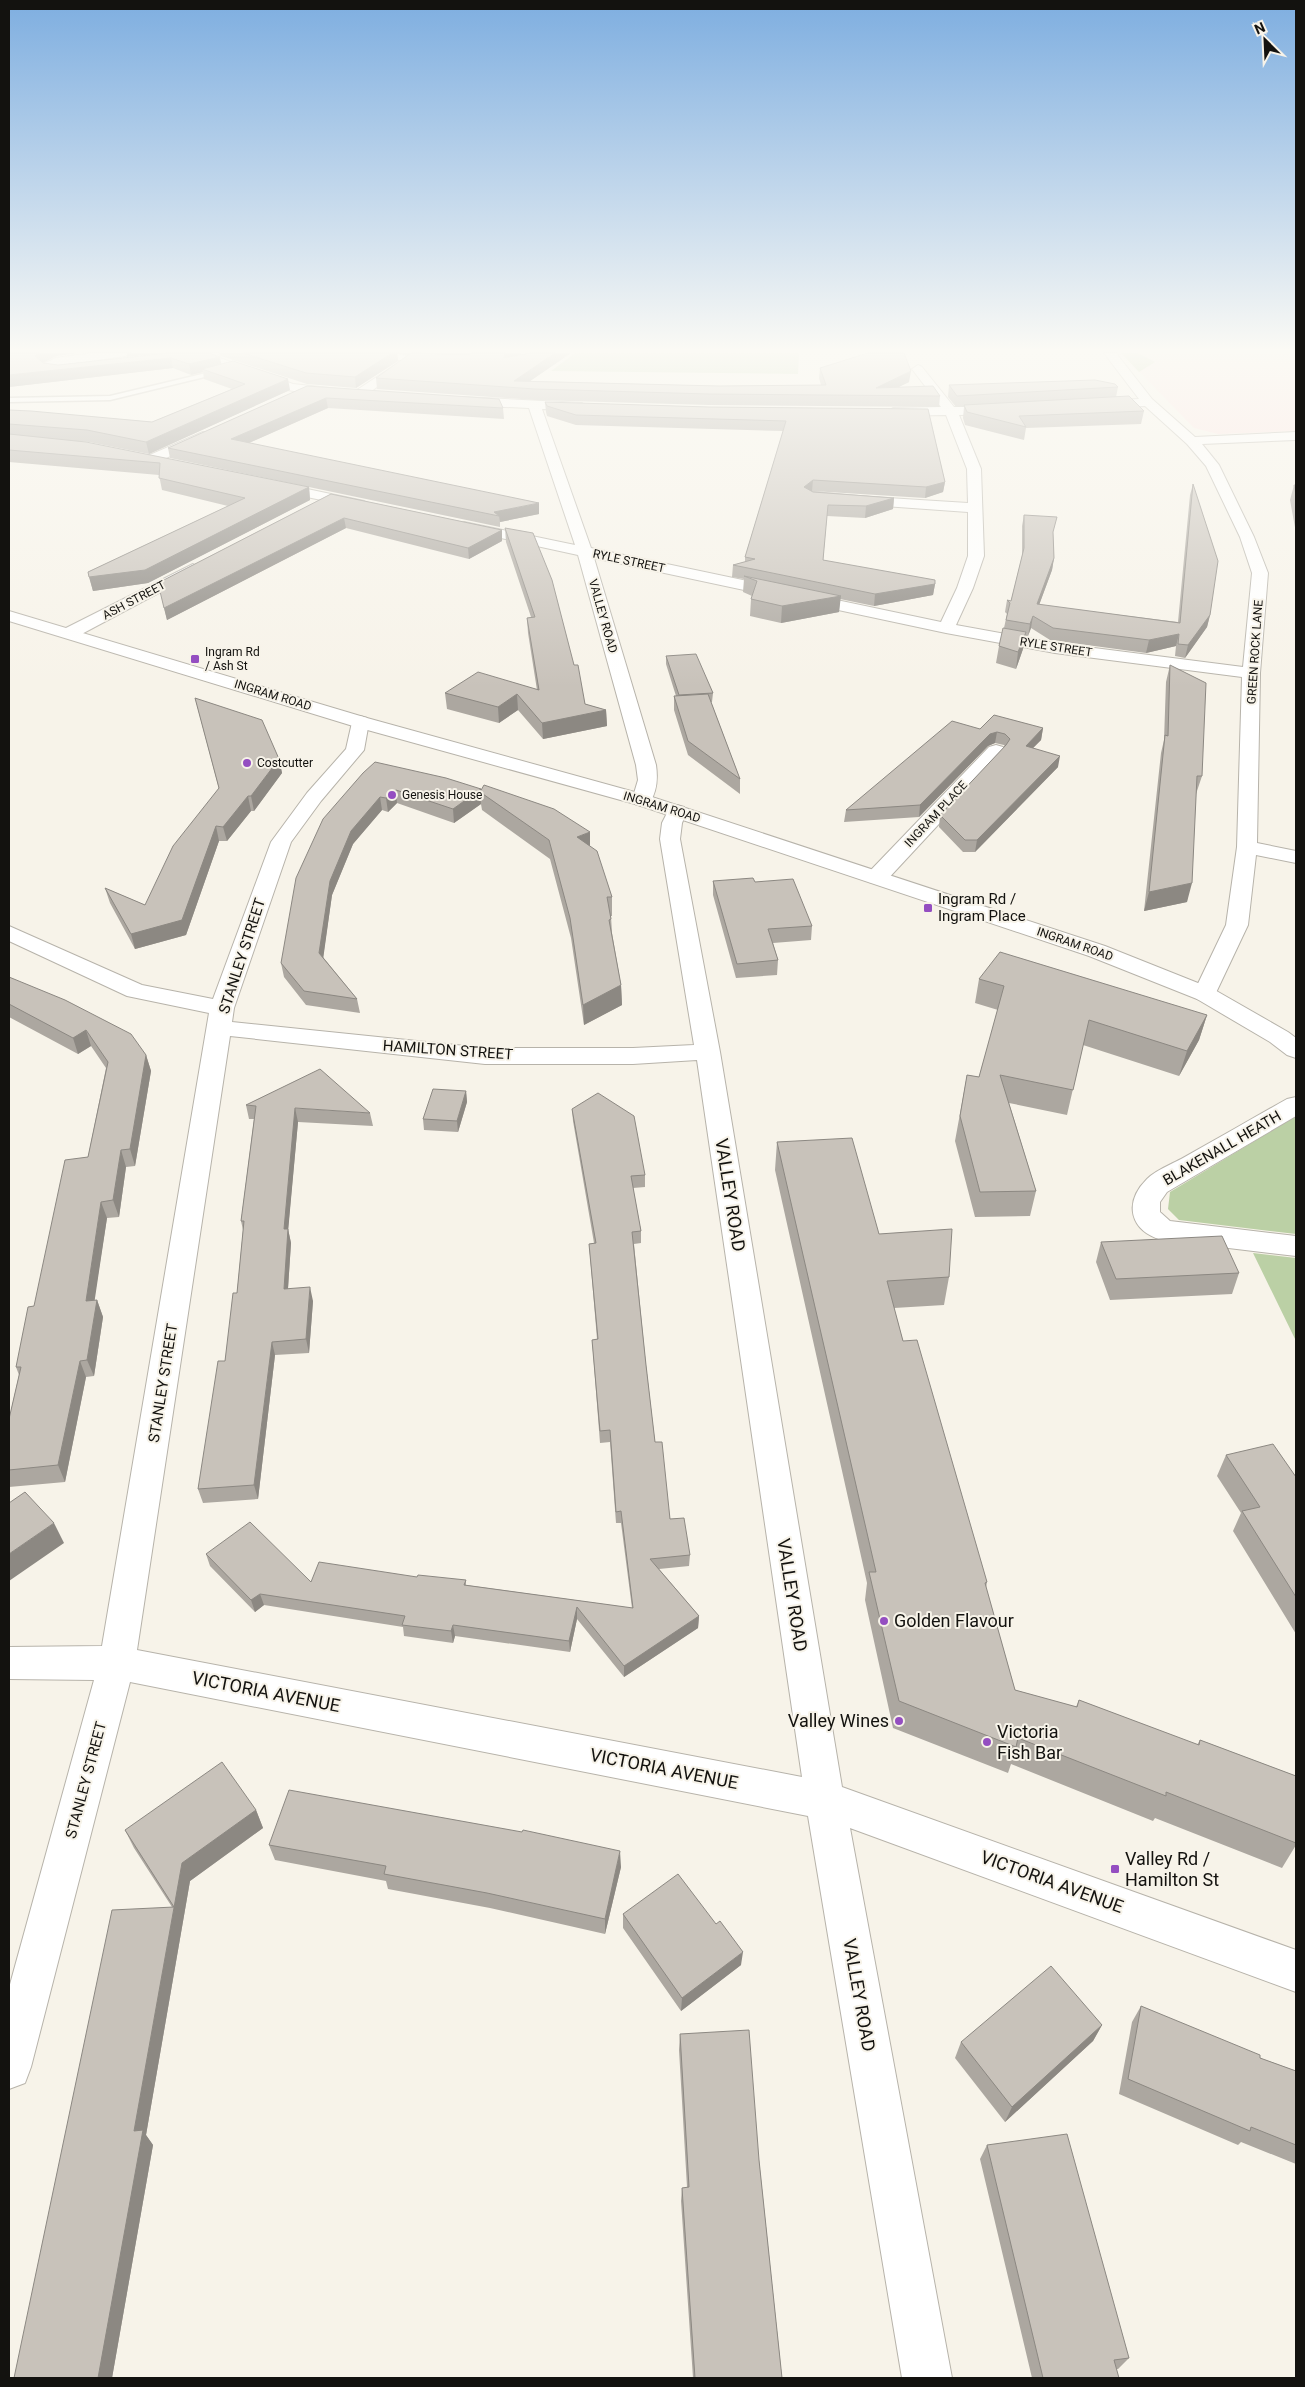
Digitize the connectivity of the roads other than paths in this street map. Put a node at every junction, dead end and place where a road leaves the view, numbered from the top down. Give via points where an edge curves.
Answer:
1 (171, 464) edge
2 (555, 464) edge
3 (973, 464) edge
4 (1211, 464) edge
5 (178, 466) edge
6 (264, 484) edge
7 (330, 498) junction
8 (841, 499) edge
9 (377, 508) edge
10 (976, 508) junction
11 (305, 510) edge
12 (453, 524) edge
13 (585, 552) junction
14 (210, 560) edge
15 (9, 616) edge
16 (946, 628) junction
17 (70, 633) junction
18 (1251, 673) junction
19 (360, 722) junction
20 (996, 751) dead end
21 (642, 800) junction
22 (677, 811) junction
23 (1247, 847) junction
24 (1296, 857) edge
25 (877, 877) junction
26 (9, 933) edge
27 (1206, 994) junction
28 (221, 1018) junction
29 (1296, 1050) edge
30 (708, 1052) junction
31 (1296, 1105) edge
32 (1296, 1246) edge
33 (9, 1662) edge
34 (117, 1663) junction
35 (824, 1800) junction
36 (1296, 1971) edge
37 (9, 2067) edge
38 (927, 2378) edge

1 - 5 street
2 - 13 street, VALLEY ROAD
3 - 10 street
4 - 18 street, GREEN ROCK LANE via 1247,537 1260,573
6 - 7 street
7 - 9 street
7 - 11 street
8 - 10 street
10 - 16 street via 976,556 966,588
12 - 13 street, RYLE STREET
13 - 16 street, RYLE STREET
13 - 21 street, VALLEY ROAD via 646,765 648,780
14 - 17 street, ASH STREET
15 - 17 street, INGRAM ROAD
16 - 18 street, RYLE STREET via 1055,648
17 - 19 street, INGRAM ROAD
18 - 23 street, GREEN ROCK LANE
19 - 21 street, INGRAM ROAD
19 - 28 street, STANLEY STREET via 355,750 281,842
20 - 25 street, INGRAM PLACE
21 - 22 street, INGRAM ROAD
22 - 25 street, INGRAM ROAD
22 - 30 street, VALLEY ROAD via 670,839
23 - 24 street
23 - 27 street, GREEN ROCK LANE via 1237,925
25 - 27 street, INGRAM ROAD via 1097,951
26 - 28 street, HAMILTON STREET via 135,991
27 - 29 street, INGRAM ROAD
28 - 30 street, HAMILTON STREET via 485,1056 634,1056
28 - 34 street, STANLEY STREET
30 - 35 street, VALLEY ROAD
31 - 32 street, BLAKENALL HEATH via 1157,1185 1146,1201 1146,1215 1162,1230
33 - 34 street, VICTORIA AVENUE
34 - 35 street, VICTORIA AVENUE
34 - 37 street, STANLEY STREET
35 - 36 street, VICTORIA AVENUE
35 - 38 street, VALLEY ROAD

